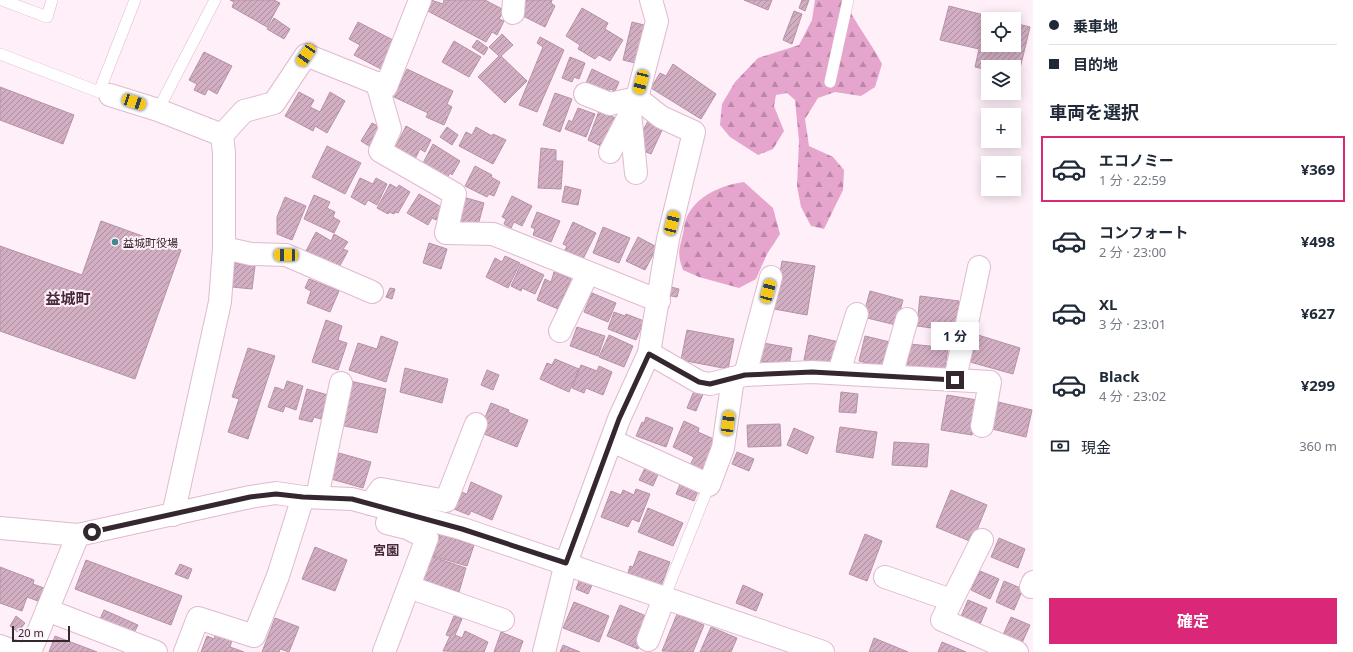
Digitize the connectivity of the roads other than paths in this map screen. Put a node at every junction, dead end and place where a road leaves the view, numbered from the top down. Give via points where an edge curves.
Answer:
1 (2, 0) edge
2 (52, 0) edge
3 (135, 0) edge
4 (215, 0) edge
5 (420, 0) edge
6 (651, 0) edge
7 (848, 0) edge
8 (0, 54) edge
9 (830, 82) dead end
10 (377, 83) junction
11 (584, 94) dead end
12 (110, 95) dead end
13 (633, 105) junction
14 (158, 110) junction
15 (222, 135) junction
16 (610, 152) dead end
17 (636, 173) dead end
18 (224, 248) junction
19 (979, 267) dead end
20 (588, 272) junction
21 (771, 277) dead end
22 (372, 292) dead end
23 (659, 300) junction
24 (857, 314) dead end
25 (907, 319) dead end
26 (560, 331) dead end
27 (649, 354) junction
28 (839, 372) junction
29 (739, 376) junction
30 (891, 376) junction
31 (955, 380) junction
32 (341, 383) dead end
33 (476, 424) dead end
34 (982, 426) dead end
35 (612, 441) junction
36 (709, 485) junction
37 (310, 497) junction
38 (361, 501) junction
39 (173, 515) junction
40 (0, 528) edge
41 (78, 534) junction
42 (982, 540) dead end
43 (566, 563) junction
44 (885, 577) dead end
45 (409, 587) junction
46 (664, 598) junction
47 (952, 600) junction
48 (47, 610) junction
49 (503, 620) dead end
50 (648, 640) dead end
51 (0, 646) edge
52 (16, 652) edge
53 (30, 652) edge
54 (156, 652) edge
55 (185, 652) edge
56 (384, 652) edge
57 (544, 652) edge
58 (823, 652) edge
59 (1017, 652) edge

1 - 2 lane via 46,17
3 - 8 lane via 99,92
4 - 14 lane
5 - 10 street via 386,87
6 - 13 street via 657,21
7 - 9 lane
10 - 15 street via 306,55 274,103 244,111
10 - 20 street via 390,129 380,152 455,194 446,232 493,234
11 - 13 street via 610,104
12 - 14 street
13 - 16 street
13 - 17 street
13 - 23 street via 694,132 668,239
14 - 15 street
15 - 18 street
18 - 22 street via 251,254 286,255
18 - 39 street via 220,302
19 - 31 street
20 - 23 street
20 - 26 street
21 - 29 street
23 - 27 street
24 - 28 street
25 - 30 street
27 - 29 street via 699,382 710,384
27 - 35 street via 619,419
28 - 29 street
28 - 30 street
29 - 36 street via 723,448
30 - 31 street
31 - 34 street via 990,382
32 - 37 street
33 - 38 street via 446,501 381,489
35 - 36 street
35 - 43 street
36 - 46 lane
37 - 38 street
37 - 39 street via 276,494 257,496
37 - 55 street via 254,636 198,618
38 - 43 street via 462,529
38 - 45 street via 352,514 407,528 427,538
39 - 41 street
40 - 41 street
41 - 48 street
42 - 47 street
43 - 46 street via 616,583
43 - 57 street
44 - 47 street
45 - 49 street
45 - 56 street
46 - 50 street
46 - 58 street
47 - 59 street via 942,620
48 - 53 street
48 - 54 street
51 - 52 street

